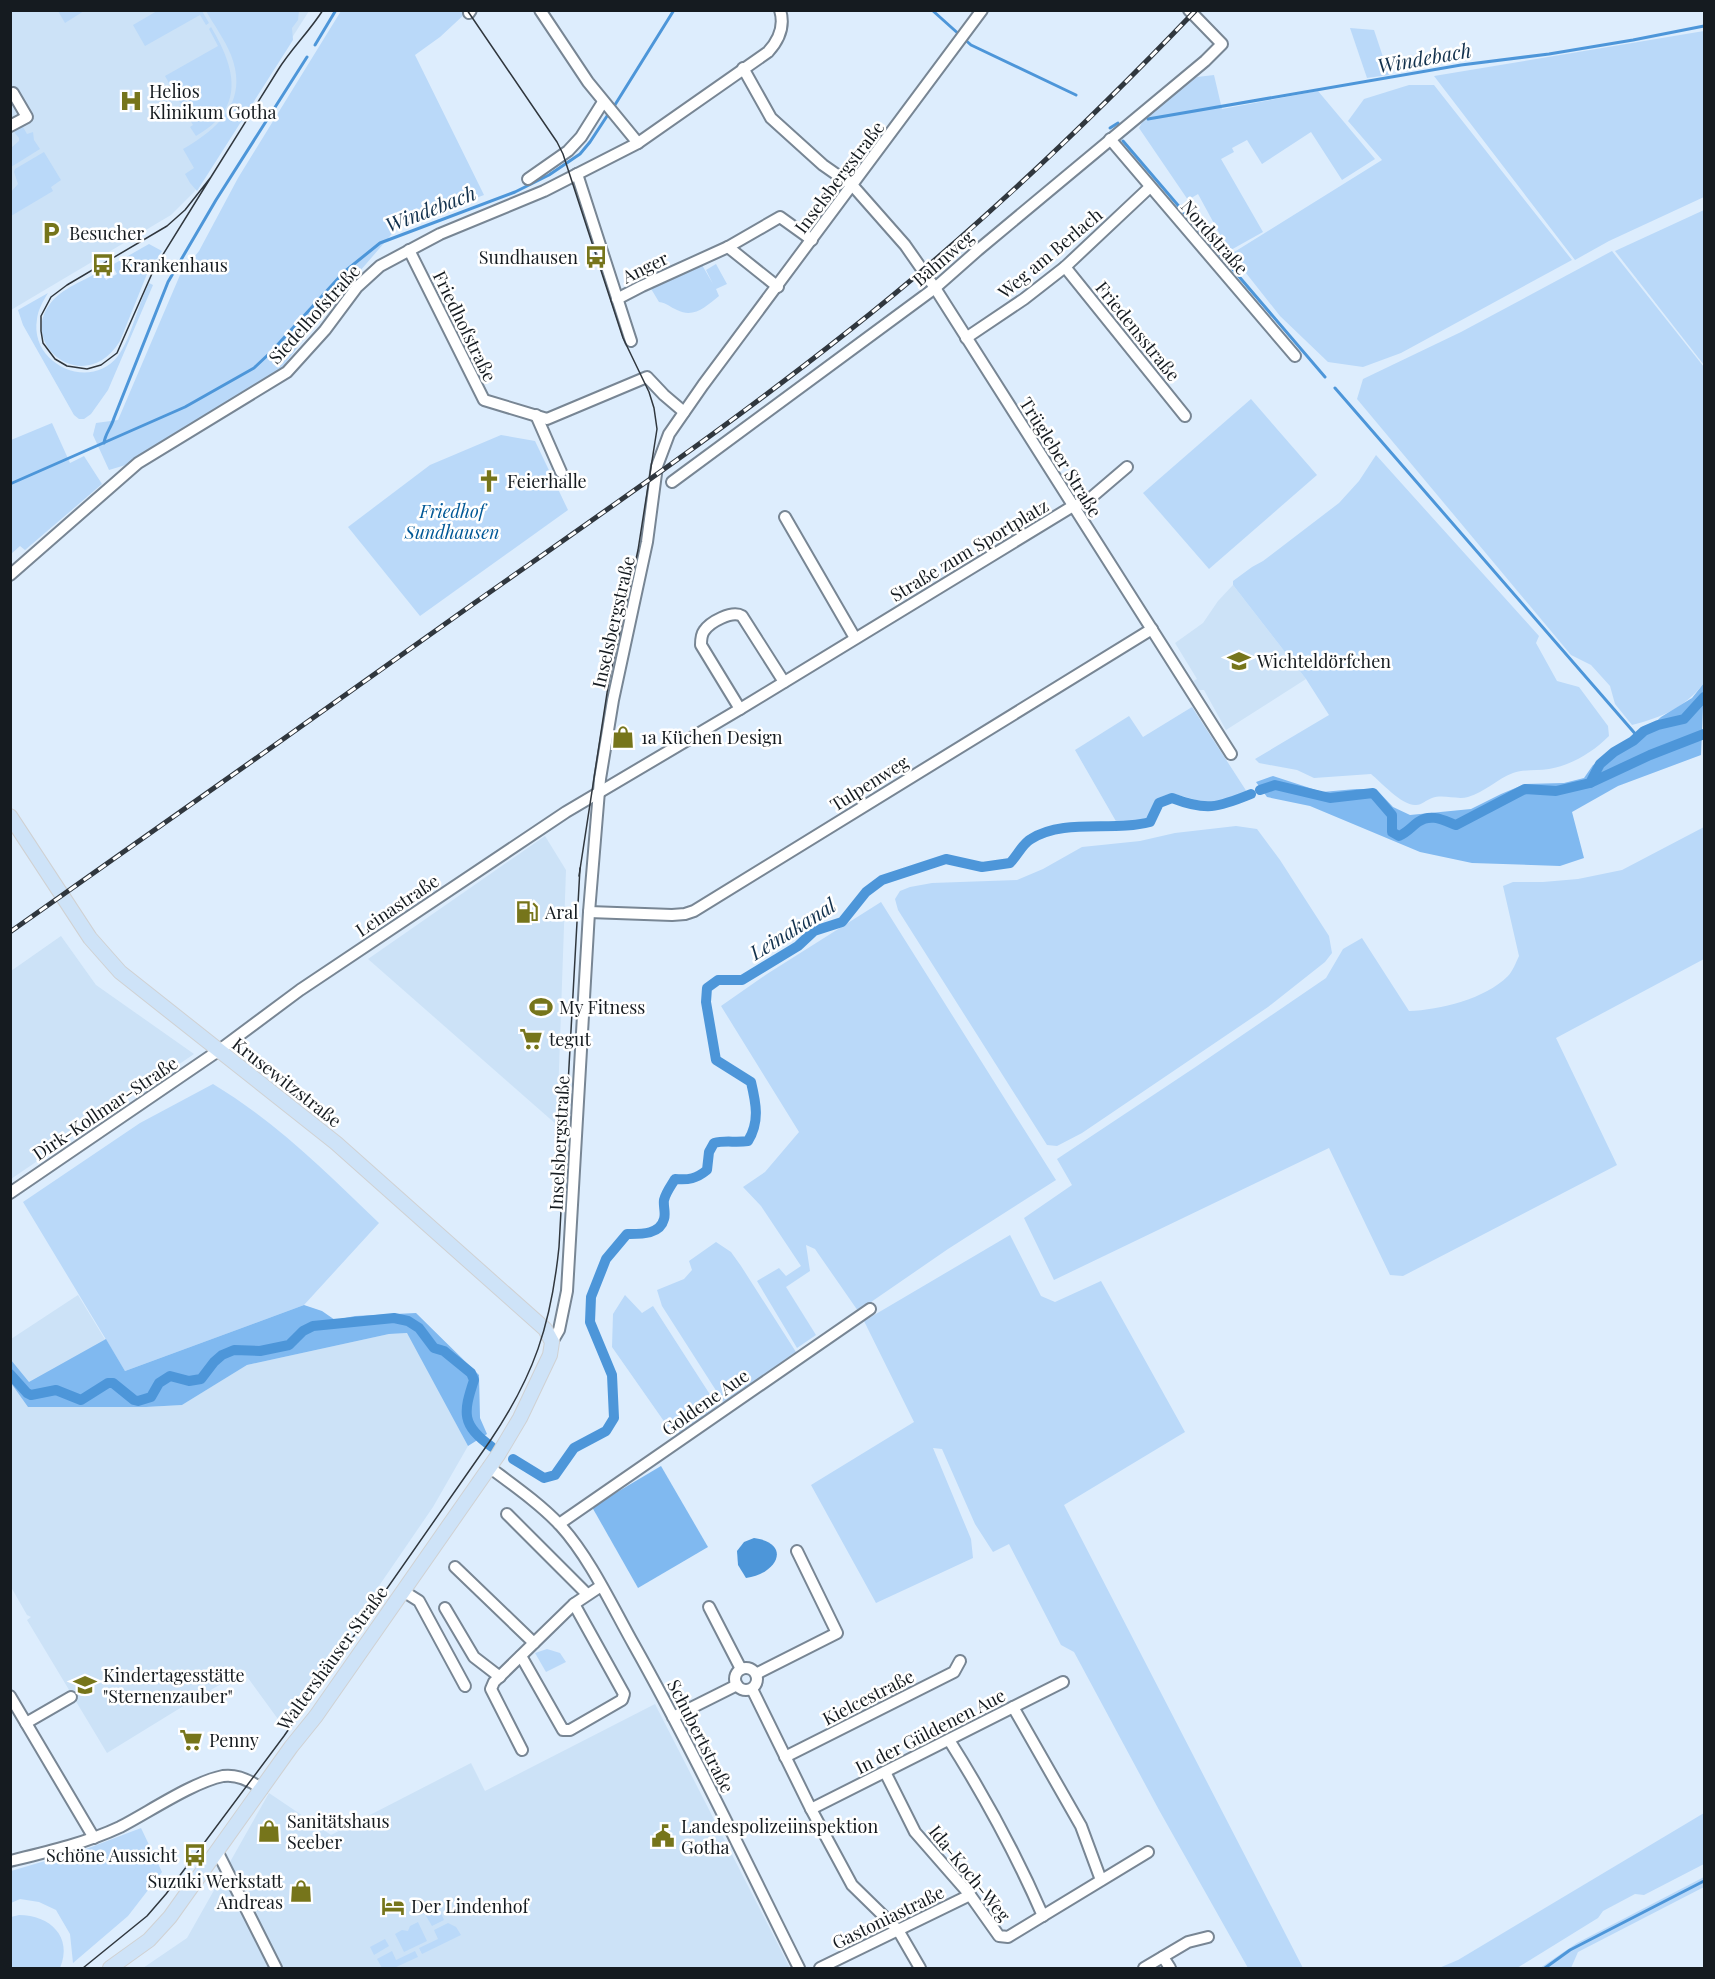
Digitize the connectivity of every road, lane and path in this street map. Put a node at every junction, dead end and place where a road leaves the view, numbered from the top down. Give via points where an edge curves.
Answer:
1 (540, 10) edge
2 (780, 10) edge
3 (982, 10) edge
4 (1189, 10) edge
5 (743, 68) junction
6 (10, 94) edge
7 (608, 108) junction
8 (10, 126) edge
9 (1110, 139) junction
10 (638, 143) junction
11 (577, 174) junction
12 (528, 179) dead end
13 (853, 186) junction
14 (1150, 187) junction
15 (812, 240) junction
16 (728, 247) junction
17 (409, 250) junction
18 (1065, 267) junction
19 (778, 287) junction
20 (935, 288) junction
21 (617, 299) junction
22 (966, 338) junction
23 (631, 341) dead end
24 (1295, 356) dead end
25 (684, 412) junction
26 (536, 415) junction
27 (1185, 416) dead end
28 (1127, 467) dead end
29 (561, 472) dead end
30 (672, 482) dead end
31 (1073, 506) junction
32 (785, 517) dead end
33 (10, 575) edge
34 (1152, 629) junction
35 (855, 638) junction
36 (784, 682) junction
37 (740, 709) junction
38 (1231, 754) dead end
39 (598, 793) junction
40 (10, 816) edge
41 (589, 912) junction
42 (218, 1051) junction
43 (10, 1193) edge
44 (870, 1309) dead end
45 (552, 1342) junction
46 (489, 1467) junction
47 (507, 1514) dead end
48 (559, 1524) junction
49 (797, 1551) dead end
50 (455, 1567) dead end
51 (601, 1586) junction
52 (403, 1591) junction
53 (587, 1594) junction
54 (573, 1604) junction
55 (709, 1607) dead end
56 (445, 1608) dead end
57 (534, 1643) junction
58 (521, 1656) junction
59 (960, 1661) dead end
60 (741, 1669) junction
61 (756, 1674) junction
62 (500, 1677) junction
63 (1063, 1682) dead end
64 (736, 1685) junction
65 (465, 1686) dead end
66 (752, 1689) junction
67 (10, 1696) edge
68 (71, 1697) dead end
69 (1013, 1707) junction
70 (673, 1717) junction
71 (26, 1723) junction
72 (949, 1740) junction
73 (522, 1750) dead end
74 (785, 1757) junction
75 (885, 1772) junction
76 (262, 1789) junction
77 (811, 1809) junction
78 (94, 1838) junction
79 (217, 1851) junction
80 (1148, 1852) dead end
81 (10, 1862) edge
82 (1101, 1880) junction
83 (970, 1895) junction
84 (1043, 1916) junction
85 (898, 1930) junction
86 (1208, 1937) dead end
87 (1163, 1957) junction
88 (110, 1968) edge
89 (276, 1968) edge
90 (799, 1968) edge
91 (820, 1968) edge
92 (920, 1968) edge
93 (1144, 1968) edge
94 (1170, 1968) edge

1 - 7 street
2 - 5 street, Siedelhofstraße via 778,39 768,52
3 - 13 street, Inselsbergstraße
4 - 9 street, Bahnweg via 1222,44
5 - 10 street, Siedelhofstraße
5 - 13 street, Trügleber Straße via 771,118
6 - 8 street via 13,93 27,117
7 - 10 street
7 - 12 street via 563,154
9 - 14 street, Nordstraße
9 - 20 street, Bahnweg
10 - 11 street, Siedelhofstraße
11 - 17 street, Siedelhofstraße
11 - 21 street
13 - 15 street, Inselsbergstraße
13 - 20 street, Trügleber Straße via 905,245
14 - 18 street, Weg am Berlach
14 - 24 street, Nordstraße
15 - 16 street, Anger via 780,216
15 - 19 street, Inselsbergstraße
16 - 19 street
16 - 21 street, Anger
17 - 26 street, Friedhofstraße via 484,400
17 - 33 street, Siedelhofstraße via 380,266 357,287 326,330 287,372 138,463
18 - 22 street, Weg am Berlach
18 - 27 street, Friedensstraße
19 - 25 street, Inselsbergstraße
20 - 22 street, Trügleber Straße
20 - 30 street, Bahnweg
21 - 23 street, Anger
22 - 31 street, Trügleber Straße
25 - 26 street, Friedhofstraße via 647,377 547,419
25 - 39 street, Inselsbergstraße via 669,434 657,466 647,542 613,700
26 - 29 street
28 - 31 street, Straße zum Sportplatz via 1086,502
31 - 34 street, Trügleber Straße
31 - 35 street, Straße zum Sportplatz
32 - 35 street
34 - 38 street, Trügleber Straße
34 - 41 street, Tulpenweg via 694,910 672,915
35 - 36 street, Straße zum Sportplatz
36 - 37 street, Straße zum Sportplatz
36 - 37 street via 742,616 730,614 705,629 701,645
37 - 39 street, Straße zum Sportplatz
39 - 41 street, Inselsbergstraße
39 - 42 street, Leinastraße via 300,990
40 - 42 main road, Krusewitzstraße via 107,959
41 - 45 street, Inselsbergstraße via 567,1291 559,1330
42 - 43 street, Dirk-Kollmar-Straße
42 - 45 main road, Krusewitzstraße via 336,1143 545,1329
44 - 48 street, Goldene Aue
45 - 46 main road, Waltershäuser Straße via 520,1418
46 - 48 street, Schubertstraße
46 - 52 main road, Waltershäuser Straße
47 - 53 street
48 - 51 street, Schubertstraße
49 - 61 street via 837,1634
50 - 57 street
51 - 53 street
51 - 70 street, Schubertstraße
52 - 65 street, Waltershäuser Straße via 419,1601
52 - 76 main road, Waltershäuser Straße
53 - 54 street
54 - 57 street
54 - 58 street via 624,1694 622,1700 570,1730 563,1730
55 - 60 street
56 - 62 street via 474,1657
57 - 58 street
58 - 62 street
59 - 74 street, Kielcestraße via 954,1672
60 - 61 street via 749,1668
60 - 64 street via 735,1678
61 - 66 street via 757,1683
62 - 73 street via 491,1689
63 - 69 street, In der Güldenen Aue
64 - 66 street via 742,1690
64 - 70 street
66 - 74 street
67 - 71 street
68 - 71 street
69 - 72 street, In der Güldenen Aue
69 - 82 street via 1081,1826
70 - 90 street, Schubertstraße
71 - 78 street
72 - 75 street, In der Güldenen Aue
72 - 84 street via 998,1821
74 - 77 street
75 - 77 street, In der Güldenen Aue
75 - 83 street, Ida-Koch-Weg via 915,1832
76 - 78 street via 241,1778 218,1778
76 - 79 main road, Waltershäuser Straße
77 - 85 street via 852,1886
78 - 81 street
79 - 88 main road, Waltershäuser Straße via 162,1927
79 - 89 street
80 - 82 street, Ida-Koch-Weg
82 - 84 street, Ida-Koch-Weg
83 - 84 street, Ida-Koch-Weg via 999,1936 1008,1937
83 - 85 street, Gastoniastraße
85 - 91 street, Gastoniastraße
85 - 92 street
86 - 87 street via 1188,1942
87 - 93 street
87 - 94 street

